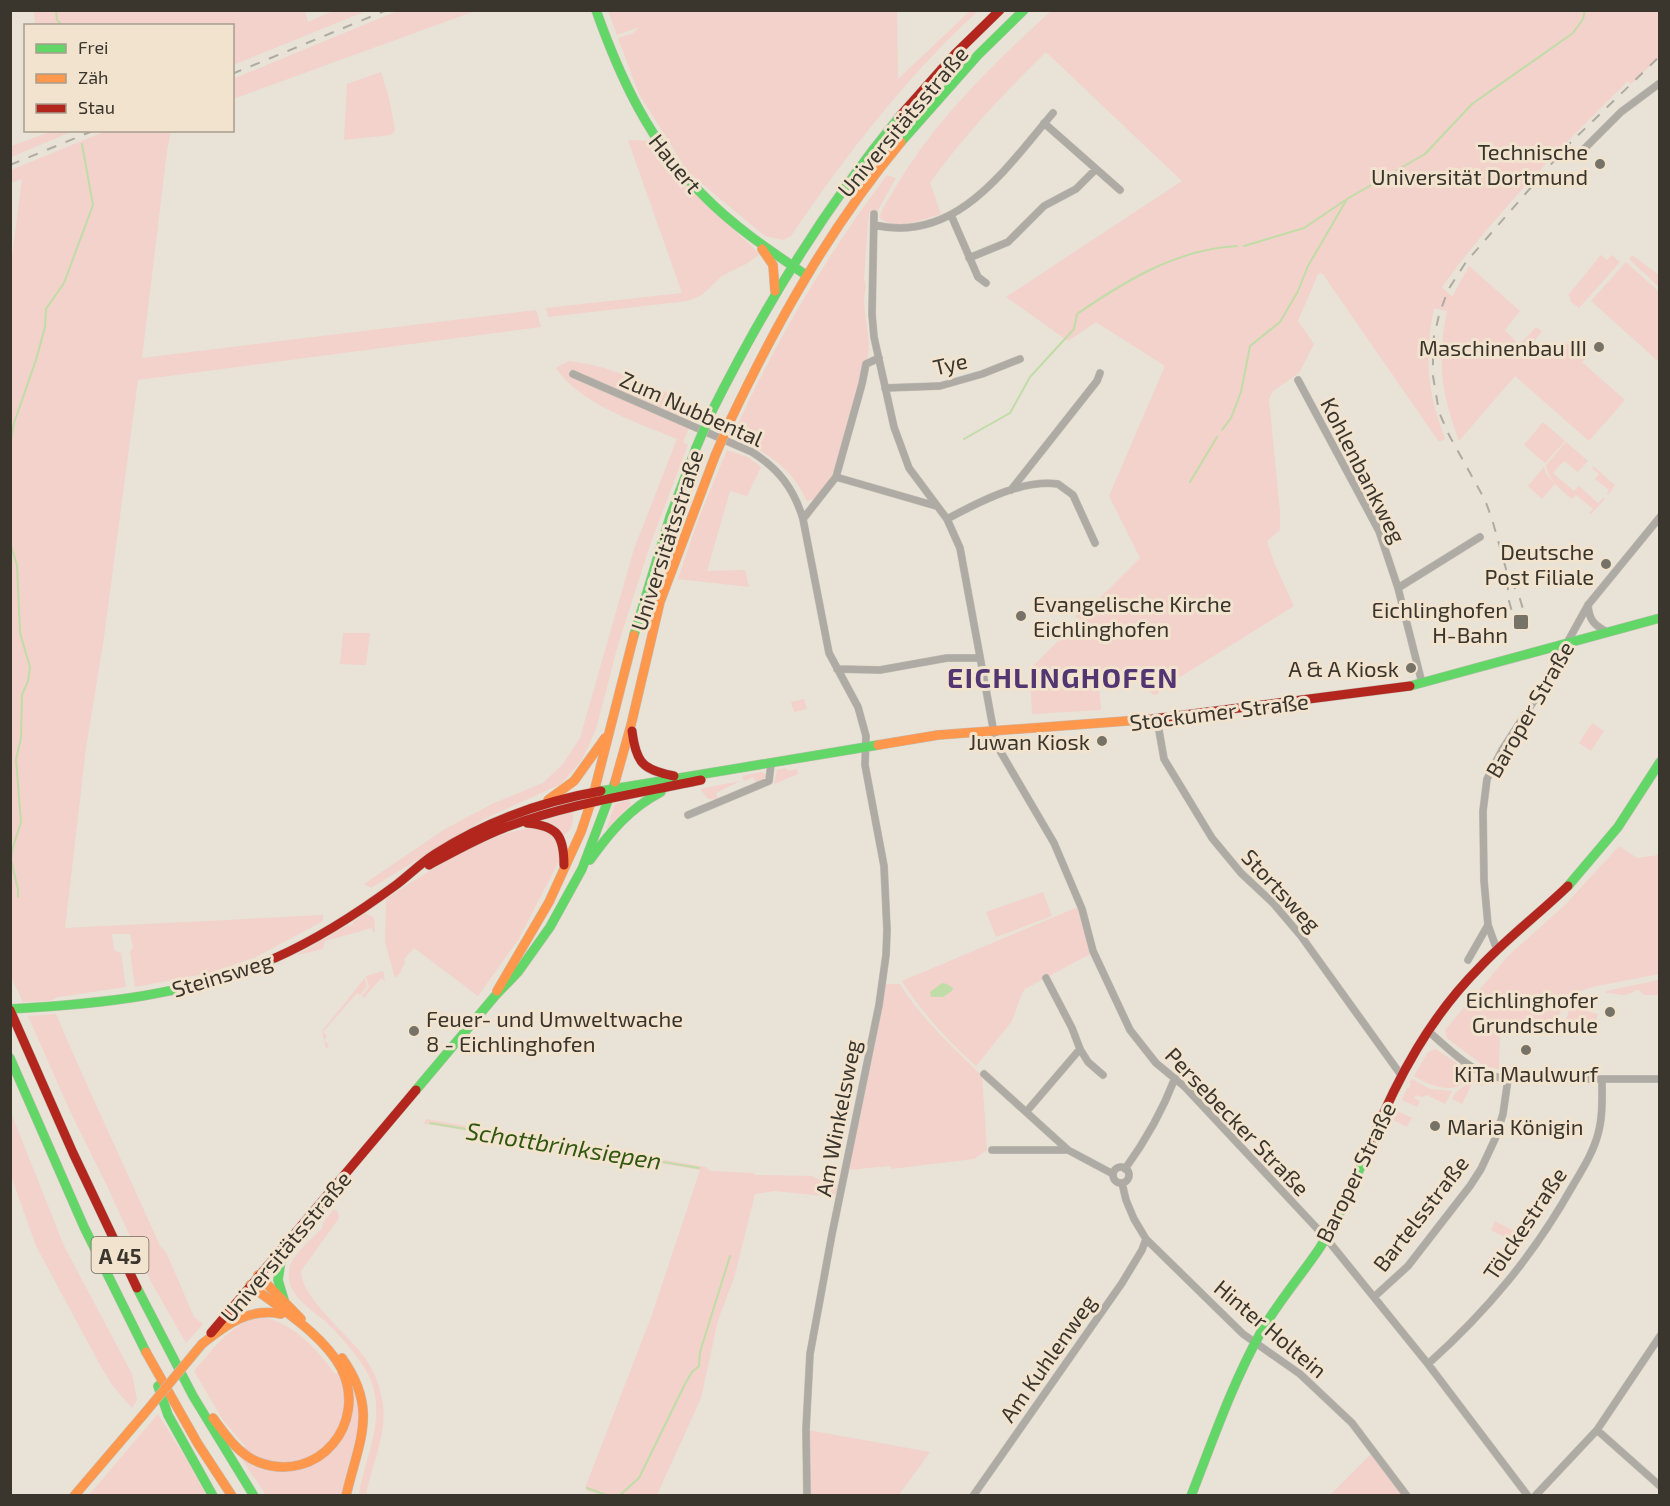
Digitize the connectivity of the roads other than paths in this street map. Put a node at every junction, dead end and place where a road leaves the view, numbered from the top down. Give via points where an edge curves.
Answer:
1 (596, 10) edge
2 (1000, 10) edge
3 (1024, 10) edge
4 (1659, 83) edge
5 (1053, 113) dead end
6 (1044, 123) junction
7 (1583, 150) dead end
8 (1096, 169) junction
9 (1120, 190) dead end
10 (874, 214) dead end
11 (951, 215) junction
12 (874, 225) junction
13 (752, 239) junction
14 (969, 258) junction
15 (791, 265) junction
16 (806, 275) junction
17 (986, 284) dead end
18 (775, 291) junction
19 (879, 358) junction
20 (1020, 359) dead end
21 (1100, 373) dead end
22 (573, 374) dead end
23 (1298, 380) dead end
24 (885, 388) junction
25 (836, 477) junction
26 (1011, 490) junction
27 (936, 506) junction
28 (1659, 517) edge
29 (803, 519) junction
30 (947, 519) junction
31 (1480, 537) dead end
32 (1095, 543) dead end
33 (1398, 588) junction
34 (1588, 605) junction
35 (1659, 618) edge
36 (1606, 632) junction
37 (1566, 643) junction
38 (979, 658) junction
39 (837, 669) junction
40 (1422, 683) junction
41 (1158, 719) junction
42 (631, 725) junction
43 (992, 730) junction
44 (608, 733) junction
45 (867, 747) junction
46 (1659, 762) edge
47 (771, 764) junction
48 (683, 780) junction
49 (611, 794) junction
50 (593, 797) junction
51 (537, 806) junction
52 (688, 815) dead end
53 (522, 822) junction
54 (582, 869) junction
55 (411, 873) junction
56 (562, 877) junction
57 (1488, 925) junction
58 (1497, 950) junction
59 (1468, 960) dead end
60 (1046, 978) dead end
61 (495, 996) junction
62 (10, 1010) edge
63 (1428, 1031) junction
64 (1080, 1049) junction
65 (10, 1058) edge
66 (984, 1074) dead end
67 (1103, 1075) dead end
68 (1401, 1075) junction
69 (1175, 1078) junction
70 (1508, 1079) junction
71 (1602, 1079) junction
72 (1659, 1080) edge
73 (1027, 1111) junction
74 (992, 1150) dead end
75 (1068, 1150) junction
76 (1125, 1170) junction
77 (1113, 1174) junction
78 (1122, 1183) junction
79 (1326, 1238) junction
80 (1146, 1239) junction
81 (283, 1247) junction
82 (258, 1275) junction
83 (250, 1285) junction
84 (1374, 1297) junction
85 (285, 1301) junction
86 (288, 1316) junction
87 (1659, 1336) edge
88 (1256, 1342) junction
89 (202, 1344) junction
90 (171, 1357) junction
91 (1428, 1364) junction
92 (154, 1370) junction
93 (1597, 1430) junction
94 (1659, 1486) edge
95 (74, 1496) edge
96 (213, 1496) edge
97 (232, 1496) edge
98 (254, 1496) edge
99 (346, 1496) edge
100 (807, 1496) edge
101 (973, 1496) edge
102 (1191, 1496) edge
103 (1407, 1496) edge
104 (1528, 1496) edge
105 (1535, 1496) edge

1 - 13 main road, Hauert via 622,78 657,142 700,194
2 - 15 main road, Universitätsstraße via 898,118
3 - 16 main road, Universitätsstraße via 910,129
4 - 7 street via 1621,112
5 - 6 street
6 - 8 street
6 - 11 street via 983,192
8 - 9 street
8 - 14 street via 1076,189 1044,206 1008,242
10 - 12 street, Persebecker Straße
11 - 12 street via 906,229
11 - 14 street
12 - 19 street, Persebecker Straße via 872,314
13 - 15 main road, Hauert
13 - 18 main road via 770,257
14 - 17 street
15 - 16 main road, Hauert
15 - 18 main road, Universitätsstraße
16 - 42 main road, Universitätsstraße, bridge via 752,372 715,456 660,602
18 - 44 main road, Universitätsstraße, bridge via 711,413 676,494
19 - 24 street, Persebecker Straße
19 - 25 street via 866,364
20 - 24 street, Tye via 940,386
21 - 26 street
22 - 29 street, Zum Nubbental via 758,456 788,483
23 - 33 street, Kohlenbankweg via 1379,531
24 - 27 street, Persebecker Straße via 906,462
25 - 27 street
25 - 29 street
26 - 30 street
26 - 32 street via 1053,484 1065,488 1073,495
27 - 30 street, Persebecker Straße
28 - 34 street, Baroper Straße
29 - 39 street, Zum Nubbental via 828,648
30 - 38 street, Persebecker Straße via 964,562
31 - 33 street
33 - 40 street, Kohlenbankweg
34 - 36 street, Baroper Straße via 1593,623
34 - 37 street, Baroper Straße
35 - 36 main road, Stockumer Straße
36 - 37 main road, Stockumer Straße
37 - 40 main road, Stockumer Straße
37 - 57 street, Baroper Straße via 1486,783 1483,811
38 - 39 street via 943,659 887,670
38 - 43 street, Persebecker Straße
39 - 45 street, Zum Nubbental via 861,714
40 - 41 main road, Stockumer Straße
41 - 43 main road, Stockumer Straße
41 - 68 street, Stortsweg via 1164,759 1212,838 1301,936
42 - 48 main road, Universitätsstraße via 634,751 641,763
42 - 49 main road, Universitätsstraße
43 - 45 main road, Stockumer Straße
43 - 69 street, Persebecker Straße via 996,744 1064,862 1093,951 1118,1006 1140,1045
44 - 50 main road, Universitätsstraße
44 - 51 main road via 574,781
45 - 47 main road, Stockumer Straße
45 - 100 street, Am Winkelsweg via 865,765 884,866 886,955 810,1354
46 - 58 main road via 1604,848
47 - 48 main road, Stockumer Straße
47 - 52 street via 769,780
48 - 49 main road, Stockumer Straße
48 - 54 main road via 636,806
49 - 50 main road, Stockumer Straße
49 - 54 main road, Universitätsstraße
50 - 51 main road, Steinsweg via 572,796
50 - 53 main road, Steinsweg
50 - 56 main road, Universitätsstraße
51 - 55 main road, Steinsweg via 466,837
53 - 55 main road, Steinsweg
53 - 56 main road via 546,825 559,835 565,852
54 - 61 main road, Universitätsstraße via 550,927 518,972
55 - 62 main road, Steinsweg via 315,938 243,971 182,989 132,998
56 - 61 main road, Universitätsstraße
57 - 58 street, Baroper Straße
57 - 59 street
58 - 63 main road, Baroper Straße via 1456,993
60 - 64 street
61 - 81 main road, Universitätsstraße
62 - 90 main road, A 45 via 113,1240
63 - 68 main road, Baroper Straße
63 - 70 street via 1477,1072
64 - 67 street
64 - 73 street
65 - 92 main road, A 45 via 65,1187
66 - 73 street, Hinter Holtein
68 - 79 main road, Baroper Straße
69 - 76 street via 1158,1118
69 - 79 street, Persebecker Straße
70 - 71 street
70 - 84 street, Bartelsstraße via 1503,1114 1481,1169 1408,1266
71 - 72 street
71 - 91 street, Tölckestraße via 1599,1132 1561,1206 1510,1280
73 - 75 street, Hinter Holtein
74 - 75 street, Hinter Holtein
75 - 77 street, Hinter Holtein
76 - 77 street via 1118,1168
76 - 78 street via 1128,1177
77 - 78 street, Hinter Holtein via 1115,1181
78 - 80 street, Hinter Holtein via 1134,1219
79 - 84 street, Persebecker Straße
79 - 88 main road, Baroper Straße
80 - 88 street, Hinter Holtein via 1243,1334
80 - 101 street, Am Kuhlenweg via 1116,1291
81 - 82 main road, Universitätsstraße
81 - 85 main road via 278,1280
82 - 83 main road, Universitätsstraße
82 - 85 main road
83 - 86 main road
83 - 89 main road, Universitätsstraße
84 - 91 street, Persebecker Straße
85 - 99 main road via 340,1356 360,1388 365,1408 363,1431
86 - 89 main road via 255,1312 220,1329
86 - 90 main road via 337,1362 349,1391 348,1419 339,1437 318,1457 300,1465 269,1466 243,1453 226,1437 192,1382
87 - 93 street
88 - 102 main road, Baroper Straße
88 - 103 street, Hinter Holtein via 1300,1374 1352,1423
89 - 95 main road, Universitätsstraße, bridge
90 - 98 main road, A 45 via 199,1410
91 - 104 street, Persebecker Straße
92 - 96 main road via 162,1404
92 - 97 main road, A 45
93 - 94 street
93 - 105 street

